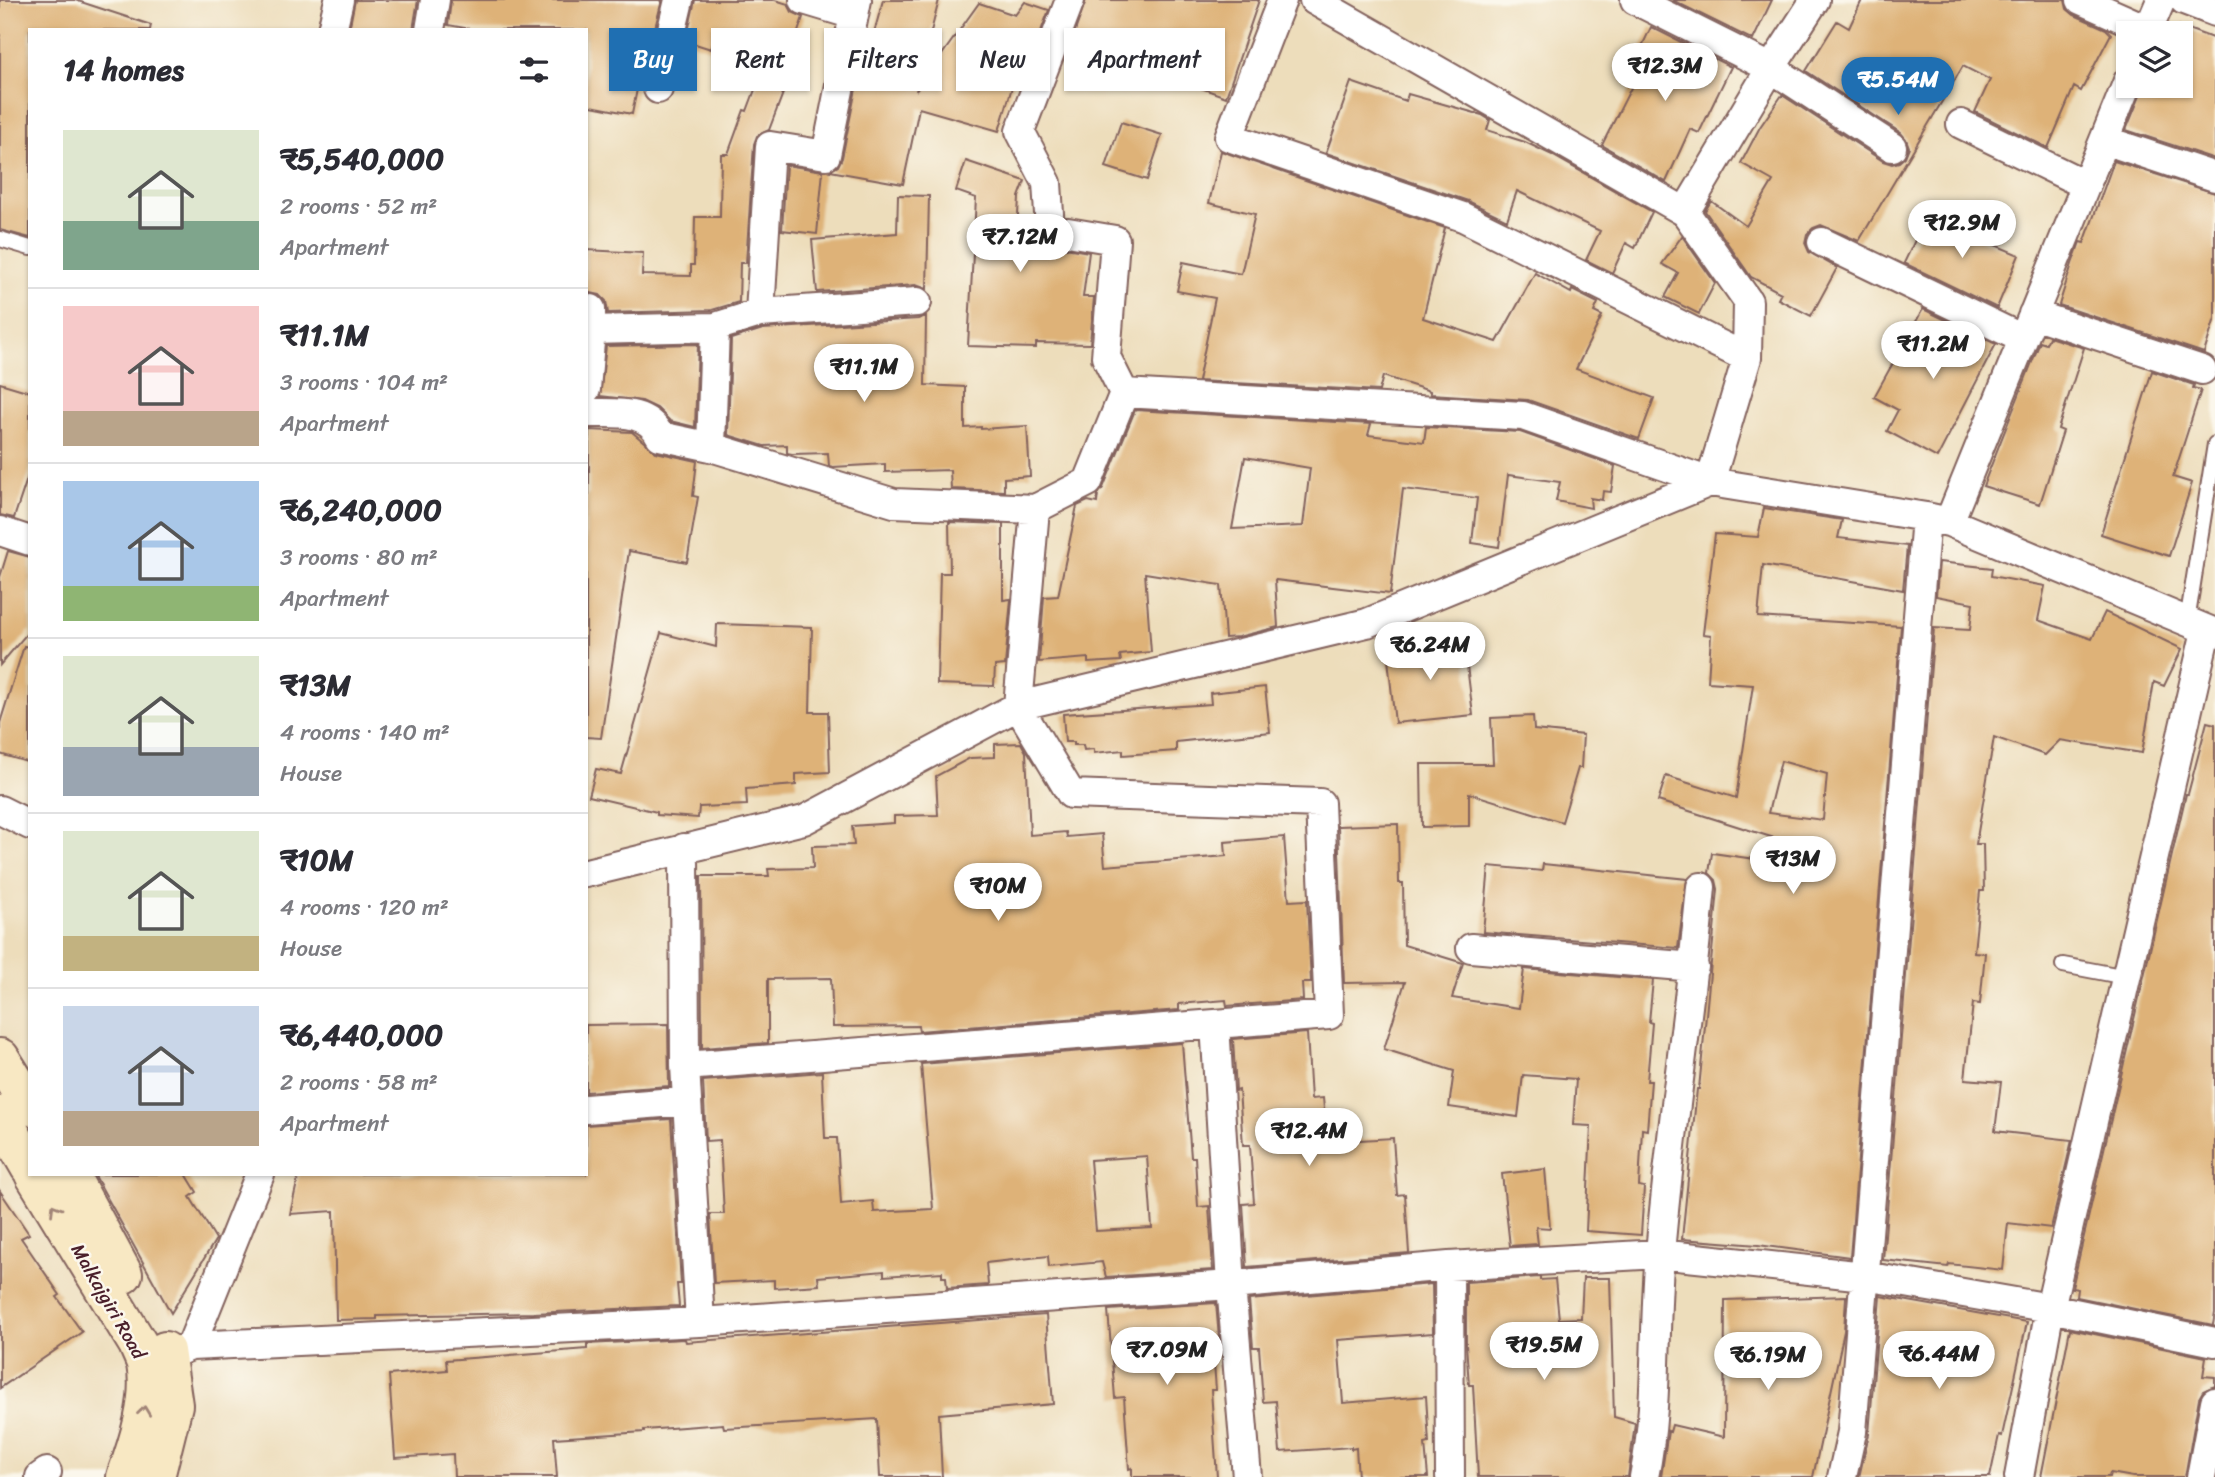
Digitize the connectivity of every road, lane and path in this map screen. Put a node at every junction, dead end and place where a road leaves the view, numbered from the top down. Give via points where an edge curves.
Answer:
1 (339, 0) edge
2 (435, 0) edge
3 (678, 0) edge
4 (804, 0) edge
5 (1070, 0) edge
6 (1282, 0) edge
7 (1314, 0) edge
8 (1635, 0) edge
9 (1815, 0) edge
10 (2081, 0) edge
11 (2161, 0) edge
12 (2184, 0) edge
13 (855, 8) edge
14 (2215, 12) edge
15 (2125, 21) edge
16 (2152, 21) edge
17 (332, 28) edge
18 (430, 28) edge
19 (672, 28) edge
20 (1771, 68) junction
21 (2121, 98) edge
22 (1961, 124) dead end
23 (2104, 140) junction
24 (1892, 147) dead end
25 (2215, 177) edge
26 (2086, 185) junction
27 (1685, 212) junction
28 (0, 239) edge
29 (1822, 242) dead end
30 (28, 247) edge
31 (917, 302) dead end
32 (760, 313) junction
33 (589, 319) edge
34 (2028, 326) junction
35 (715, 327) junction
36 (588, 342) edge
37 (1747, 358) junction
38 (2202, 370) dead end
39 (1124, 393) junction
40 (588, 413) edge
41 (2215, 444) edge
42 (710, 447) junction
43 (1710, 482) junction
44 (1035, 509) junction
45 (1937, 519) junction
46 (0, 531) edge
47 (28, 540) edge
48 (2203, 629) edge
49 (1018, 706) junction
50 (0, 810) edge
51 (28, 824) edge
52 (684, 848) junction
53 (588, 872) edge
54 (1701, 887) dead end
55 (1471, 948) dead end
56 (2063, 965) dead end
57 (1694, 967) junction
58 (2126, 978) junction
59 (1215, 1024) junction
60 (0, 1058) edge
61 (685, 1066) junction
62 (687, 1101) junction
63 (28, 1103) edge
64 (588, 1109) edge
65 (0, 1115) edge
66 (21, 1162) edge
67 (30, 1176) edge
68 (70, 1176) edge
69 (259, 1176) edge
70 (1659, 1254) junction
71 (1448, 1266) junction
72 (1865, 1276) junction
73 (1231, 1285) junction
74 (2050, 1308) junction
75 (700, 1322) junction
76 (2215, 1342) edge
77 (168, 1355) junction
78 (2215, 1402) edge
79 (126, 1477) edge
80 (155, 1477) edge
81 (1247, 1477) edge
82 (1450, 1477) edge
83 (1644, 1477) edge
84 (1842, 1477) edge
85 (2019, 1477) edge
86 (2201, 1477) edge

1 - 17 street
2 - 18 street
3 - 19 street
4 - 13 street
5 - 39 street via 1020,131 1047,183 1050,229 1115,240 1106,357
6 - 37 street via 1229,137 1463,217
7 - 27 street
8 - 20 street
9 - 20 street
10 - 15 street
11 - 16 street
12 - 14 street
13 - 32 street via 826,155 770,146
20 - 24 street
20 - 27 street
21 - 23 street
22 - 26 street
23 - 25 street
23 - 26 street
26 - 34 street
27 - 37 street via 1748,301
28 - 30 lane
29 - 34 street
31 - 32 street
32 - 35 street
33 - 35 street
33 - 36 street
34 - 38 street
34 - 45 street
35 - 42 street
37 - 43 street
39 - 43 street via 1522,416
39 - 44 street via 1088,482
40 - 42 street via 635,415 654,425 660,436
41 - 48 lane
42 - 44 street via 894,503
43 - 45 street
43 - 49 street via 1367,623
44 - 49 street
45 - 48 street
45 - 72 street
46 - 47 street
48 - 58 street
49 - 52 street via 804,820
49 - 59 street via 1071,794 1320,803 1329,1015
50 - 51 street
52 - 53 street
52 - 61 street
54 - 57 street
55 - 57 street
56 - 58 lane
57 - 70 street
58 - 74 street
59 - 61 street
59 - 73 street
60 - 63 main road
61 - 62 street
62 - 64 street
62 - 75 street
65 - 66 main road, Malkajgiri Road
77 -> 67 main road, Malkajgiri Road via 138,1344
68 - 77 main road, Malkajgiri Road
69 - 77 street
70 - 71 street
70 - 72 street
70 - 83 street via 1651,1443
71 - 73 street
71 - 82 street
72 - 74 street
72 - 84 street via 1852,1432
73 - 75 street
73 - 81 street
74 - 76 street
74 - 85 street
75 - 77 street
79 -> 77 main road, Malkajgiri Road via 146,1401
77 - 80 main road, Malkajgiri Road via 173,1405
78 - 86 street

